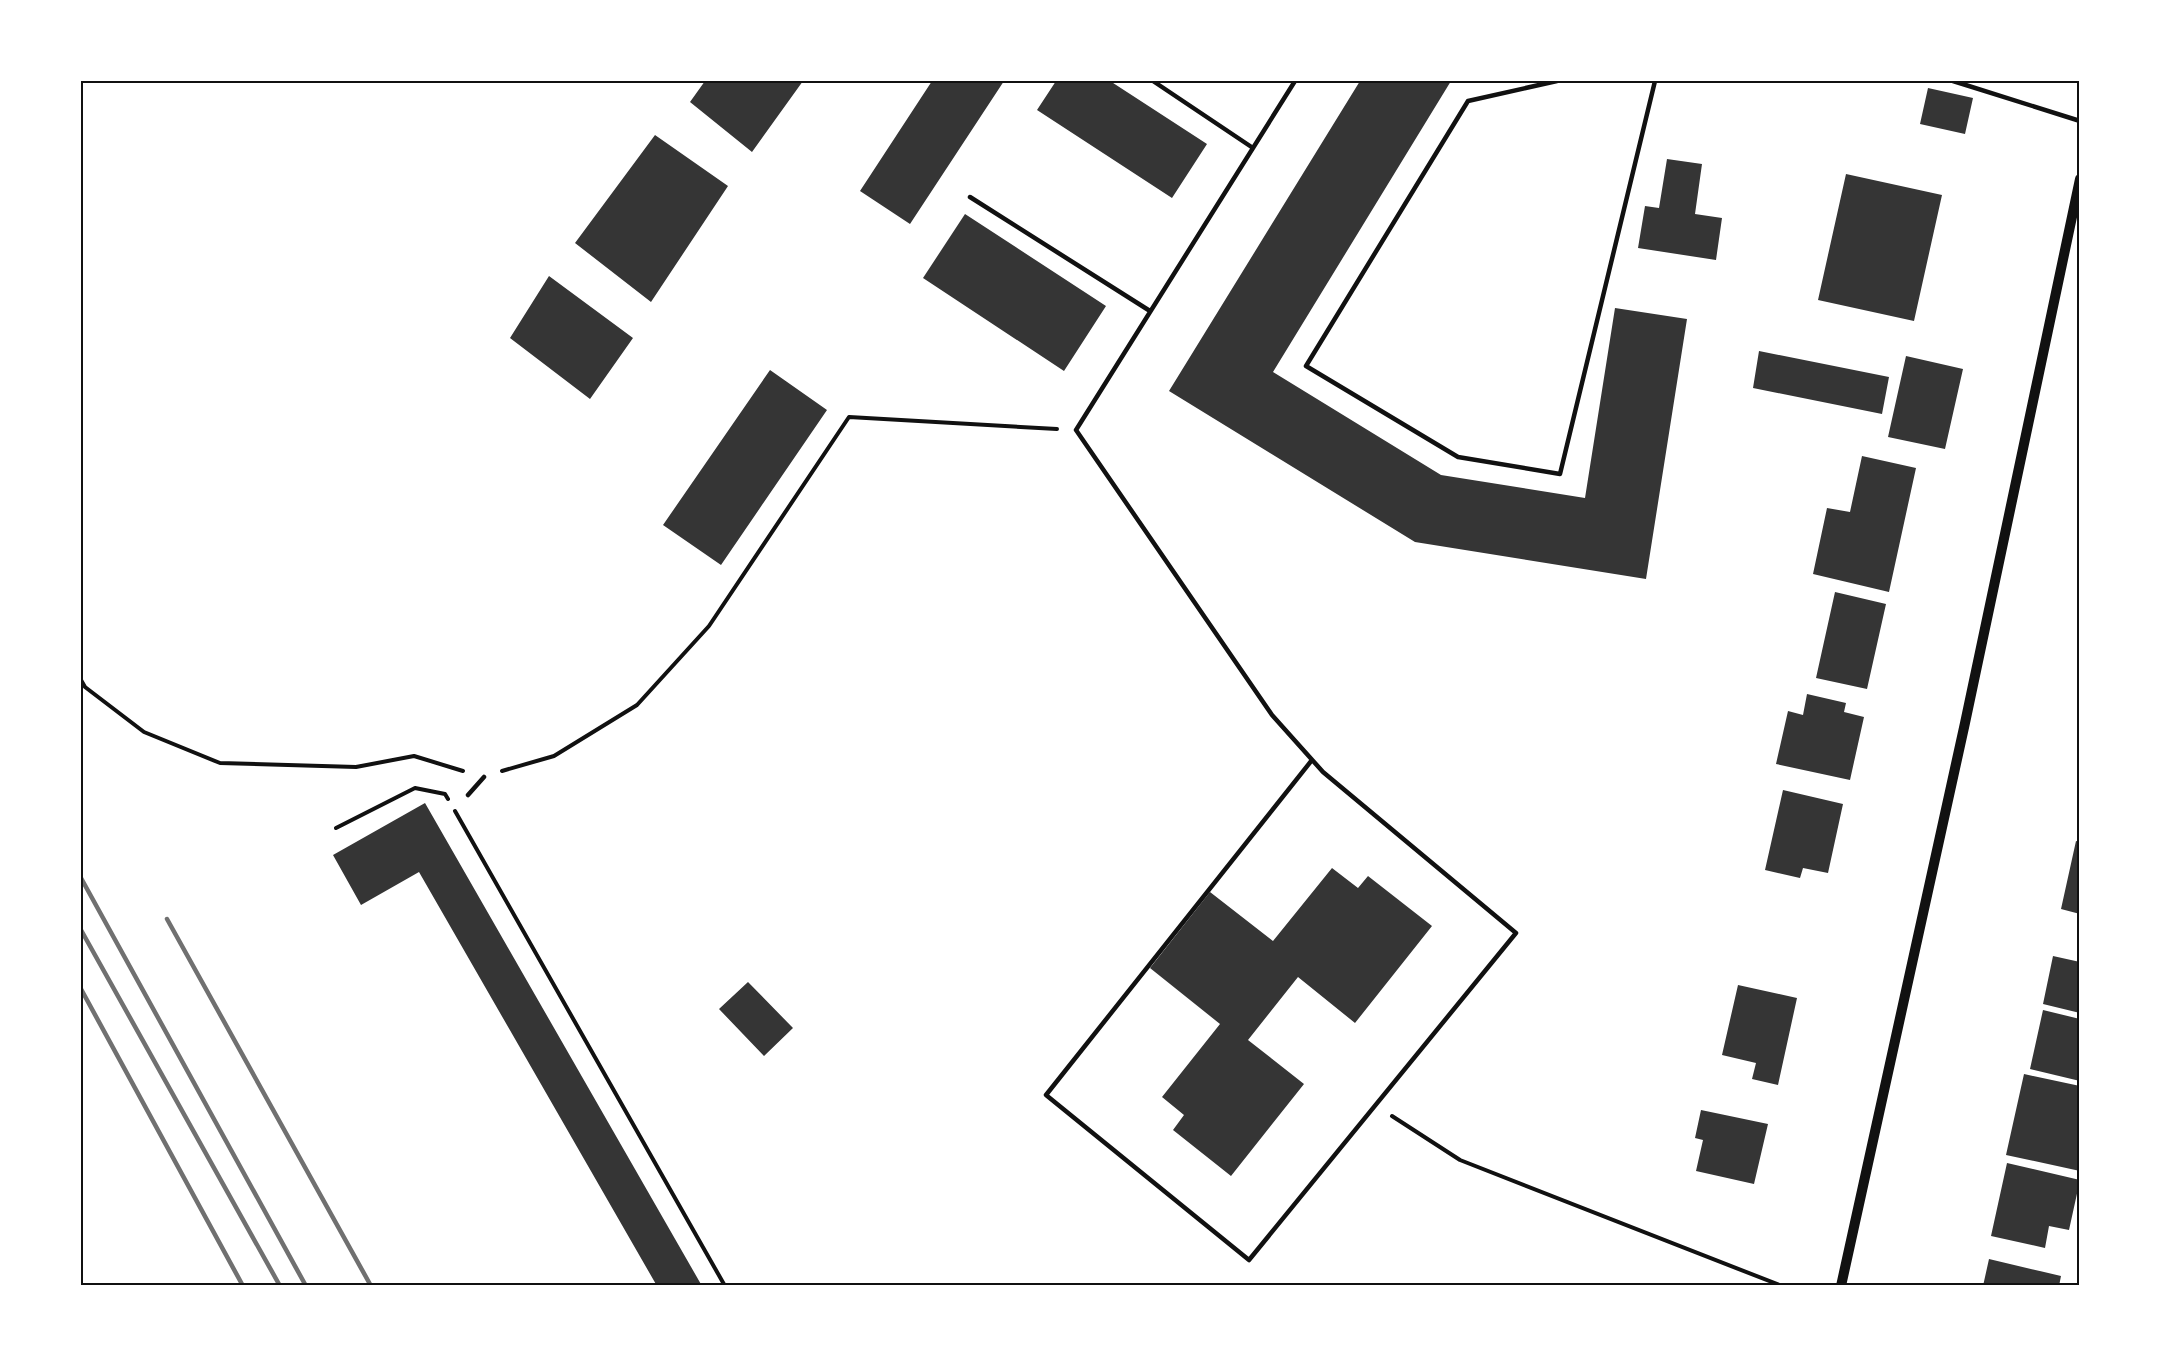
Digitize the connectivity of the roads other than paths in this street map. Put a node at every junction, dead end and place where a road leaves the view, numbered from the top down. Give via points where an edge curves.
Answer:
1 (1153, 81) edge
2 (1296, 81) edge
3 (1557, 81) edge
4 (1655, 81) edge
5 (1953, 81) edge
6 (2080, 121) edge
7 (1253, 148) junction
8 (2080, 178) edge
9 (970, 197) dead end
10 (1150, 311) junction
11 (1312, 760) junction
12 (484, 777) road end
13 (468, 795) dead end
14 (1841, 1286) edge

1 - 7 lane
2 - 7 lane
3 - 4 lane via 1468,101 1306,366 1458,458 1560,474
5 - 6 lane
7 - 10 lane
8 - 14 street
9 - 10 lane
10 - 11 lane via 1076,430 1272,715
11 - 11 lane via 1516,933 1249,1260 1046,1095
12 - 13 lane

